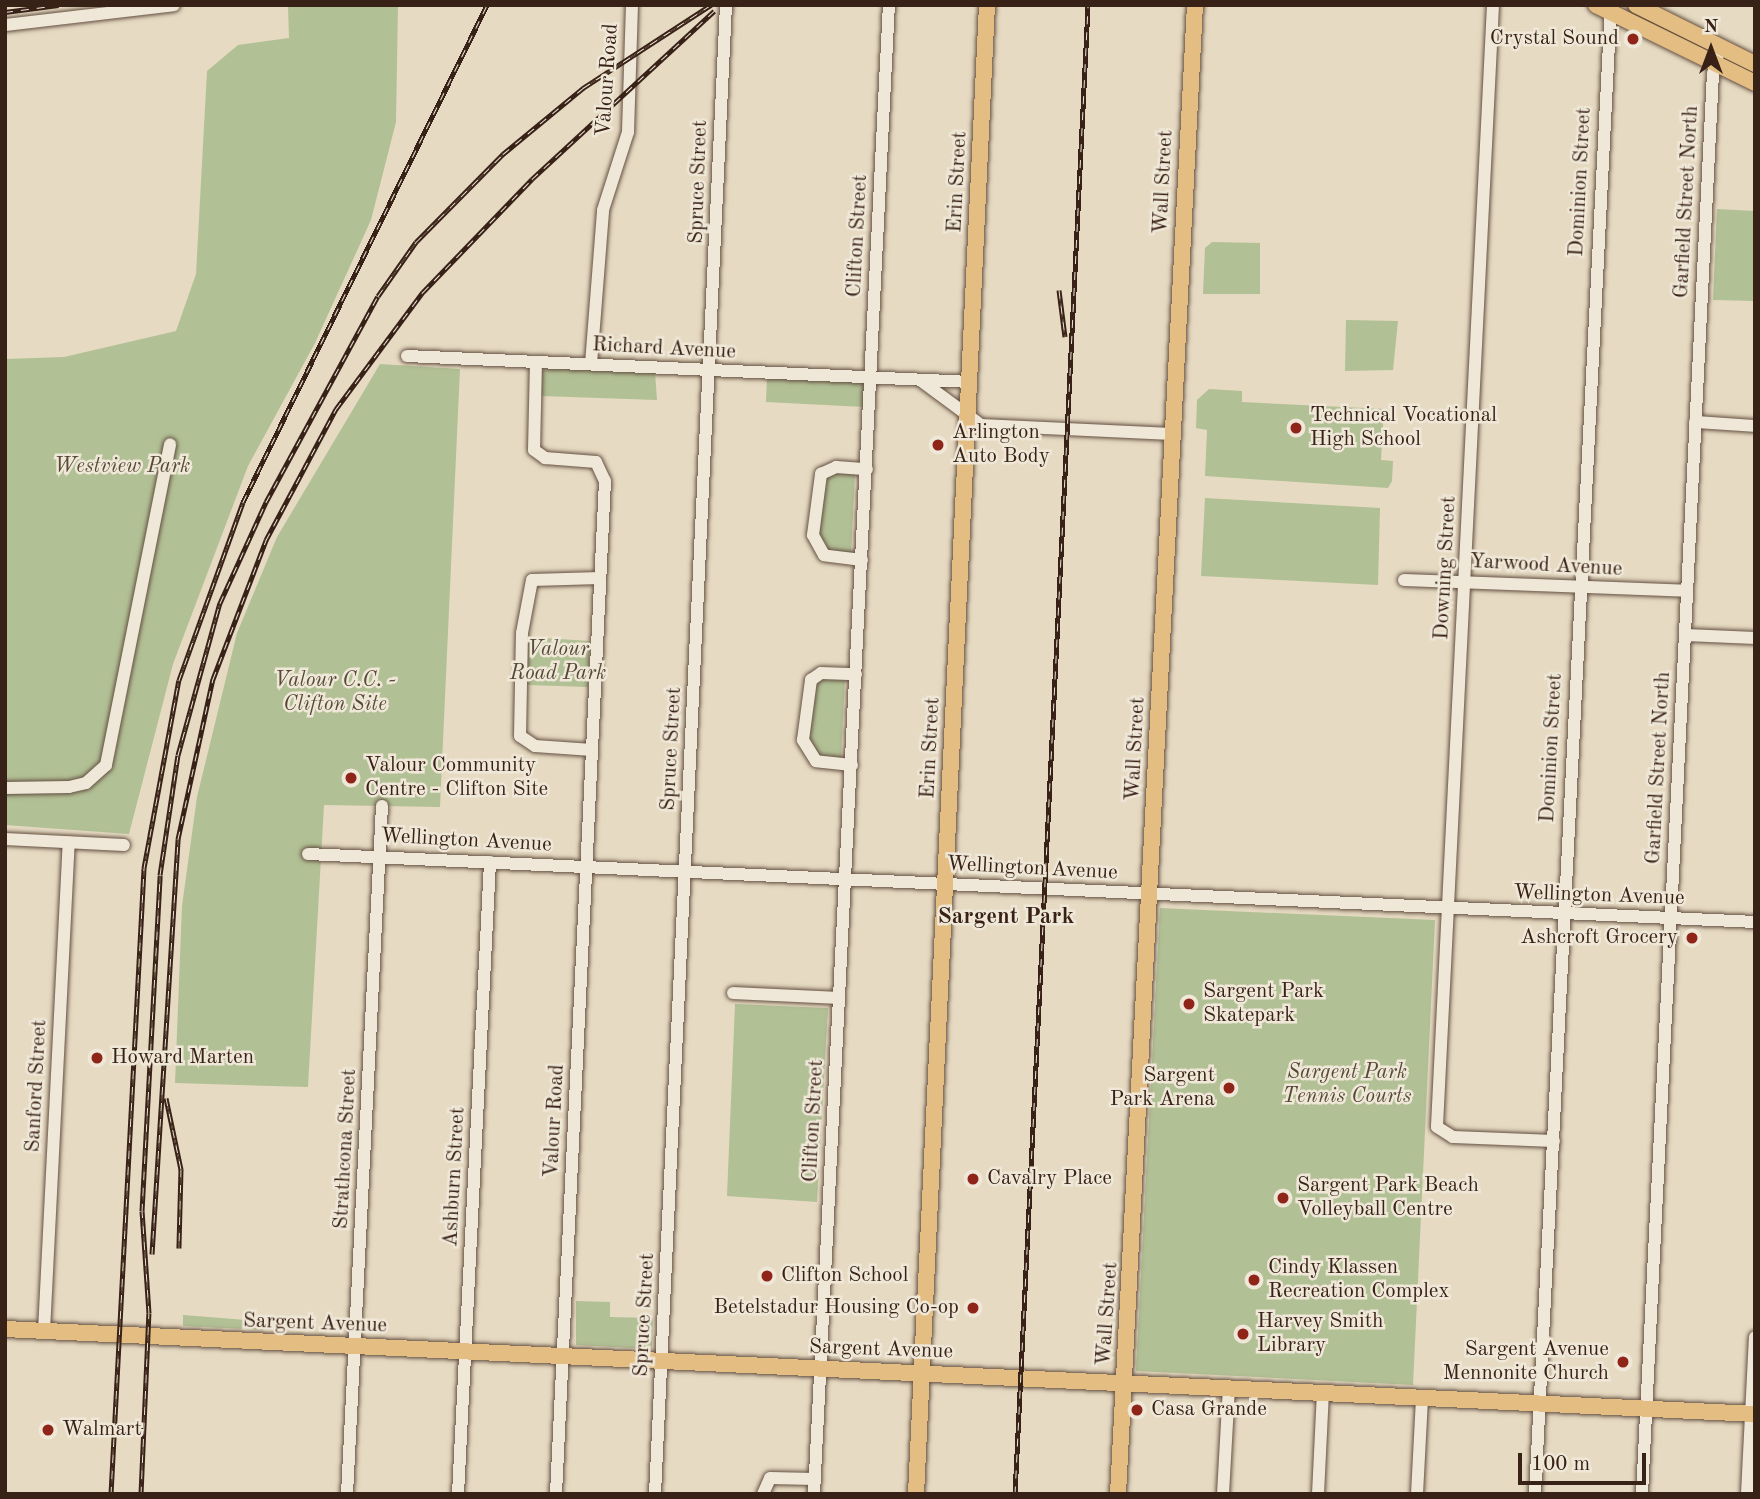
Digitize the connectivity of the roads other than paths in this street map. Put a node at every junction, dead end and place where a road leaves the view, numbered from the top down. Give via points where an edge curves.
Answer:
1 (174, 5) edge
2 (632, 5) edge
3 (726, 5) edge
4 (889, 5) edge
5 (987, 5) edge
6 (1195, 5) edge
7 (1493, 5) edge
8 (1636, 5) edge
9 (1605, 7) edge
10 (5, 25) edge
11 (1720, 46) junction
12 (1714, 64) junction
13 (1755, 64) edge
14 (1755, 83) edge
15 (407, 355) dead end
16 (536, 362) junction
17 (591, 364) junction
18 (711, 370) junction
19 (871, 378) junction
20 (920, 380) junction
21 (970, 382) junction
22 (968, 420) junction
23 (1695, 422) junction
24 (1755, 426) edge
25 (1172, 434) junction
26 (170, 444) dead end
27 (867, 469) junction
28 (862, 560) junction
29 (600, 578) junction
30 (1404, 580) dead end
31 (1464, 581) junction
32 (1580, 586) junction
33 (1687, 591) junction
34 (1686, 635) junction
35 (1755, 638) edge
36 (856, 674) junction
37 (592, 750) junction
38 (852, 765) junction
39 (5, 788) edge
40 (382, 806) dead end
41 (5, 839) edge
42 (69, 843) junction
43 (124, 845) dead end
44 (308, 854) dead end
45 (380, 857) junction
46 (490, 862) junction
47 (586, 866) junction
48 (685, 871) junction
49 (847, 879) junction
50 (945, 884) junction
51 (1150, 895) junction
52 (1447, 908) junction
53 (1563, 913) junction
54 (1672, 918) junction
55 (1755, 922) edge
56 (733, 993) dead end
57 (839, 998) junction
58 (1554, 1141) junction
59 (5, 1329) edge
60 (44, 1331) junction
61 (1755, 1337) edge
62 (355, 1347) junction
63 (465, 1351) junction
64 (562, 1356) junction
65 (662, 1361) junction
66 (821, 1369) junction
67 (921, 1373) junction
68 (1124, 1383) junction
69 (1228, 1388) junction
70 (1323, 1392) junction
71 (1422, 1397) junction
72 (1539, 1403) junction
73 (1647, 1408) junction
74 (1753, 1413) edge
75 (815, 1479) junction
76 (347, 1494) edge
77 (458, 1494) edge
78 (556, 1494) edge
79 (655, 1494) edge
80 (762, 1494) edge
81 (814, 1494) edge
82 (916, 1494) edge
83 (1118, 1494) edge
84 (1223, 1494) edge
85 (1318, 1494) edge
86 (1417, 1494) edge
87 (1535, 1494) edge
88 (1642, 1494) edge
89 (1747, 1494) edge

1 - 10 street
2 - 17 street, Valour Road via 628,132 603,210
3 - 18 street, Spruce Street
4 - 19 street, Clifton Street
5 - 21 main road, Erin Street
6 - 25 main road, Wall Street
7 - 31 street, Downing Street
8 - 11 main road
9 - 12 main road
9 - 32 street, Dominion Street
11 - 12 street, Garfield Street North
11 - 13 main road
12 - 14 main road
12 - 23 street, Garfield Street North
15 - 16 street, Richard Avenue
16 - 17 street, Richard Avenue
16 - 29 street, Valour Road via 534,450 545,458 596,462 605,475
17 - 18 street, Richard Avenue
18 - 19 street, Richard Avenue
18 - 48 street, Spruce Street
19 - 20 street, Richard Avenue
19 - 27 street, Clifton Street
20 - 21 street, Richard Avenue
20 - 22 street
21 - 22 main road, Erin Street
22 - 25 street
22 - 50 main road, Erin Street
23 - 24 street
23 - 33 street, Garfield Street North
25 - 51 main road, Wall Street
26 - 39 street via 107,764 86,783 69,788
27 - 28 street, Clifton Street
27 - 28 street via 836,467 821,474 813,536 824,555
28 - 36 street, Clifton Street
29 - 37 street, Valour Road
29 - 37 street via 535,578 525,591 522,633 520,736 535,747
30 - 31 street, Yarwood Avenue
31 - 32 street, Yarwood Avenue
31 - 52 street, Downing Street
32 - 33 street, Yarwood Avenue
32 - 53 street, Dominion Street
33 - 34 street, Garfield Street North
34 - 35 street
34 - 54 street, Garfield Street North
36 - 38 street, Clifton Street
36 - 38 street via 821,673 809,683 803,740 813,760
37 - 47 street, Valour Road
38 - 49 street, Clifton Street
40 - 45 street, Strathcona Street
41 - 42 street
42 - 43 street
42 - 60 street, Sanford Street
44 - 45 street, Wellington Avenue
45 - 46 street, Wellington Avenue
45 - 62 street, Strathcona Street
46 - 47 street, Wellington Avenue
46 - 63 street, Ashburn Street
47 - 48 street, Wellington Avenue
47 - 64 street, Valour Road
48 - 49 street, Wellington Avenue
48 - 65 street, Spruce Street
49 - 50 street, Wellington Avenue
49 - 57 street, Clifton Street
50 - 51 street, Wellington Avenue
50 - 67 main road, Erin Street
51 - 52 street, Wellington Avenue
51 - 68 main road, Wall Street
52 - 53 street, Wellington Avenue
52 - 58 street, Downing Street via 1439,1132
53 - 54 street, Wellington Avenue
53 - 58 street, Dominion Street
54 - 55 street, Wellington Avenue
54 - 73 street, Garfield Street North
56 - 57 street
57 - 66 street, Clifton Street
58 - 72 street, Dominion Street
59 - 60 main road, Sargent Avenue
60 - 62 main road, Sargent Avenue
61 - 74 street
62 - 63 main road, Sargent Avenue
62 - 76 street, Strathcona Street
63 - 64 main road, Sargent Avenue
63 - 77 street, Ashburn Street
64 - 65 main road, Sargent Avenue
64 - 78 street, Valour Road
65 - 66 main road, Sargent Avenue
65 - 79 street, Spruce Street
66 - 67 main road, Sargent Avenue
66 - 75 street, Clifton Street
67 - 68 main road, Sargent Avenue
67 - 82 main road, Erin Street
68 - 69 main road, Sargent Avenue
68 - 83 main road, Wall Street
69 - 70 main road, Sargent Avenue
69 - 84 street
70 - 71 main road, Sargent Avenue
70 - 85 street
71 - 72 main road, Sargent Avenue
71 - 86 street
72 - 73 main road, Sargent Avenue
72 - 87 street, Dominion Street
73 - 74 main road, Sargent Avenue
73 - 88 street, Garfield Street North
74 - 89 street
75 - 80 street via 770,1478
75 - 81 street, Clifton Street

